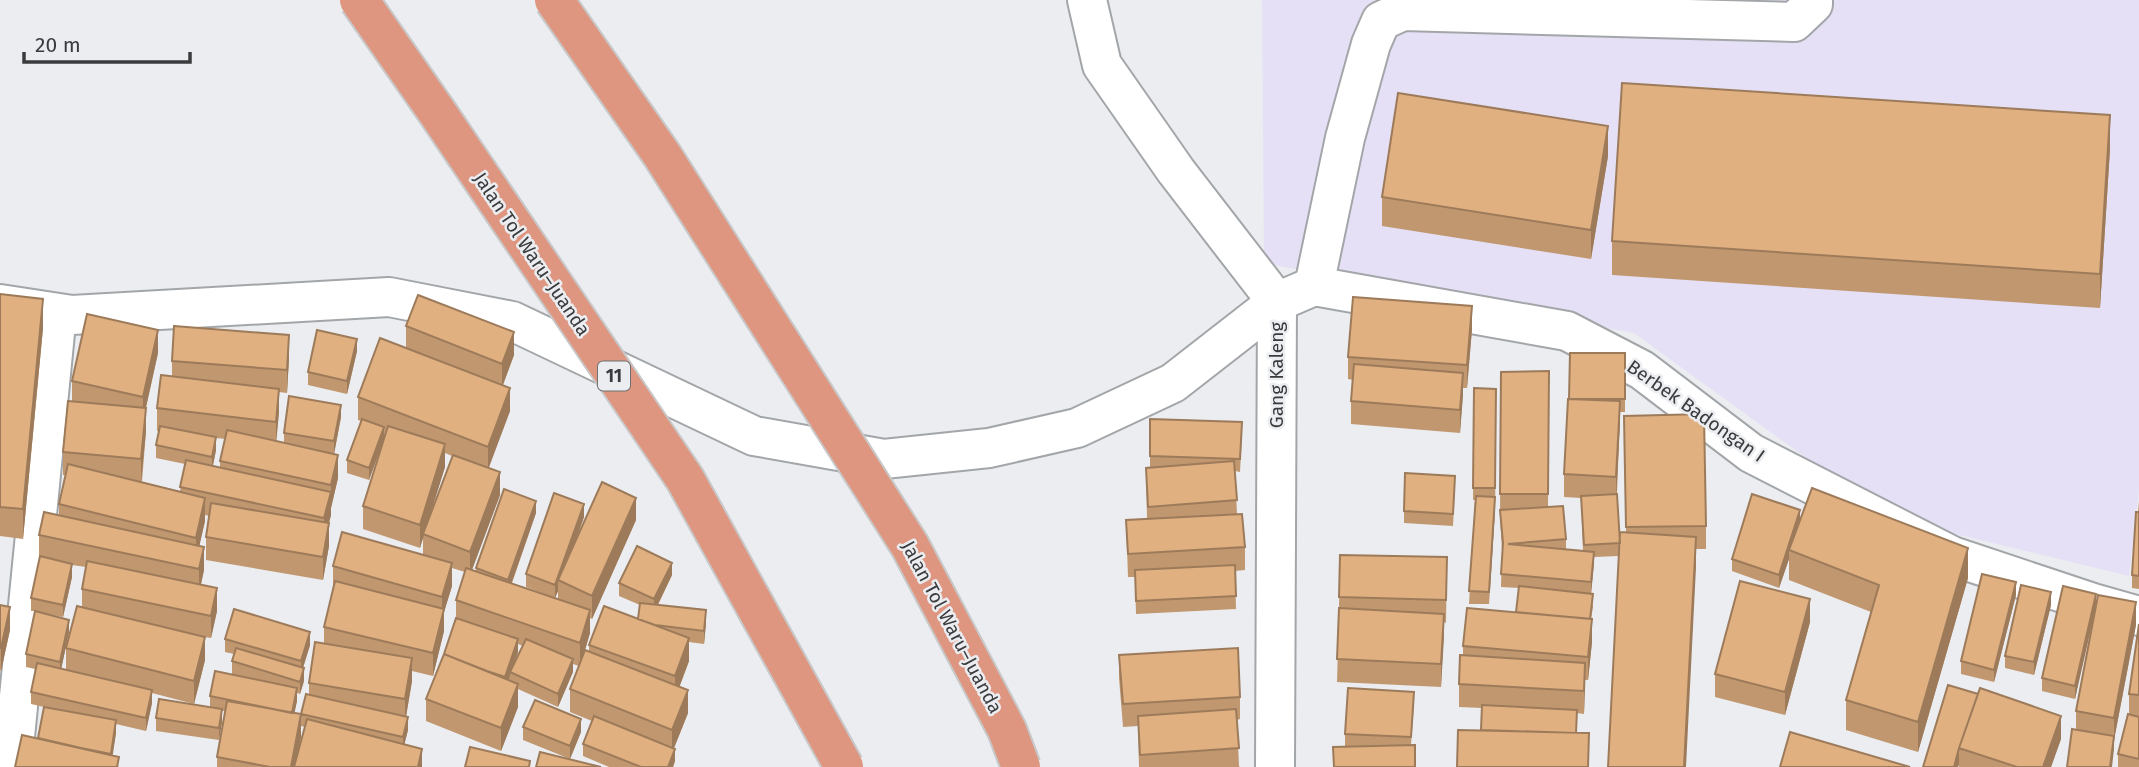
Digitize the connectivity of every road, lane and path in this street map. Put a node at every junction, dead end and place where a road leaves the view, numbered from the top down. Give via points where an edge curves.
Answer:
1 (359, 0) edge
2 (554, 0) edge
3 (1087, 0) edge
4 (1813, 0) edge
5 (1314, 286) junction
6 (1277, 303) junction
7 (0, 304) edge
8 (58, 313) junction
9 (2139, 616) edge
10 (12, 767) edge
11 (844, 767) edge
12 (1021, 767) edge
13 (1275, 767) edge

1 - 11 highway, Jalan Tol Waru–Juanda / 11, bridge via 685,479
2 - 12 highway, Jalan Tol Waru–Juanda, bridge via 663,155 909,546 1007,730
3 - 6 street, Gang Kaleng via 1102,65
4 - 5 street via 1794,22 1403,11 1381,21 1345,138
5 - 6 street
5 - 9 street, Berbek Badongan I via 1567,331 1642,370 1751,453 1952,556
6 - 8 street via 1173,383 1077,428 989,449 884,458 754,436 512,321 389,297
6 - 13 street, Gang Kaleng
7 - 8 street
8 - 10 street

